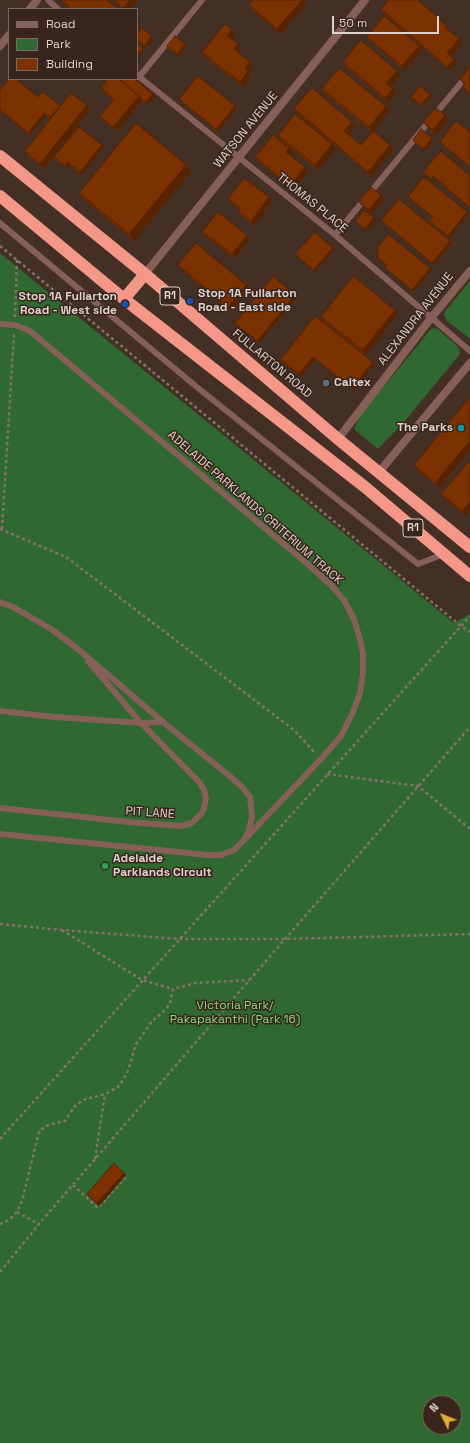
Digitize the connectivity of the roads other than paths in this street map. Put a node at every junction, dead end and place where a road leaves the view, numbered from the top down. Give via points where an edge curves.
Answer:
1 (37, 0) edge
2 (48, 0) edge
3 (202, 0) edge
4 (365, 0) edge
5 (31, 8) edge
6 (57, 8) edge
7 (8, 35) edge
8 (0, 46) edge
9 (470, 72) edge
10 (138, 76) edge
11 (0, 156) edge
12 (239, 158) junction
13 (0, 196) edge
14 (0, 223) edge
15 (335, 235) junction
16 (470, 271) edge
17 (145, 274) junction
18 (124, 299) junction
19 (431, 318) junction
20 (0, 324) edge
21 (470, 351) edge
22 (470, 363) edge
23 (338, 439) junction
24 (330, 460) junction
25 (380, 472) junction
26 (470, 548) edge
27 (444, 554) junction
28 (470, 576) edge
29 (0, 602) edge
30 (78, 649) junction
31 (0, 711) edge
32 (163, 722) junction
33 (141, 723) junction
34 (0, 808) edge
35 (0, 834) edge
36 (244, 840) junction

1 - 5 street
2 - 6 lane
3 - 10 lane
4 - 12 street, WATSON AVENUE
7 - 8 street
9 - 15 lane
10 - 12 lane, THOMAS PLACE
11 - 17 highway, FULLARTON ROAD / R1
12 - 15 lane, THOMAS PLACE
12 - 17 street, WATSON AVENUE
13 - 18 highway, R1
14 - 27 lane via 198,388 418,564
15 - 19 lane, THOMAS PLACE
16 - 19 street, ALEXANDRA AVENUE
17 - 18 highway
17 - 23 highway, FULLARTON ROAD / R1
18 - 24 highway, R1
19 - 21 lane, THOMAS PLACE
19 - 23 street, ALEXANDRA AVENUE
20 - 36 lane, ADELAIDE PARKLANDS CRITERIUM TRACK via 15,325 30,332 331,585 344,600 354,619 363,654 363,673 360,693 353,712 341,736
22 - 25 street
23 - 24 highway
23 - 25 highway, FULLARTON ROAD / R1
24 - 27 highway, R1
25 - 26 highway, FULLARTON ROAD / R1
27 - 28 highway, R1
29 - 30 lane via 51,628
30 - 32 lane
30 - 33 lane, PIT LANE
31 - 33 lane
32 - 33 lane
32 - 36 lane via 247,793 251,801 252,816
33 - 34 lane, PIT LANE via 203,786 206,798 204,808 192,823 181,826 129,822
35 - 36 lane via 216,856 234,850

